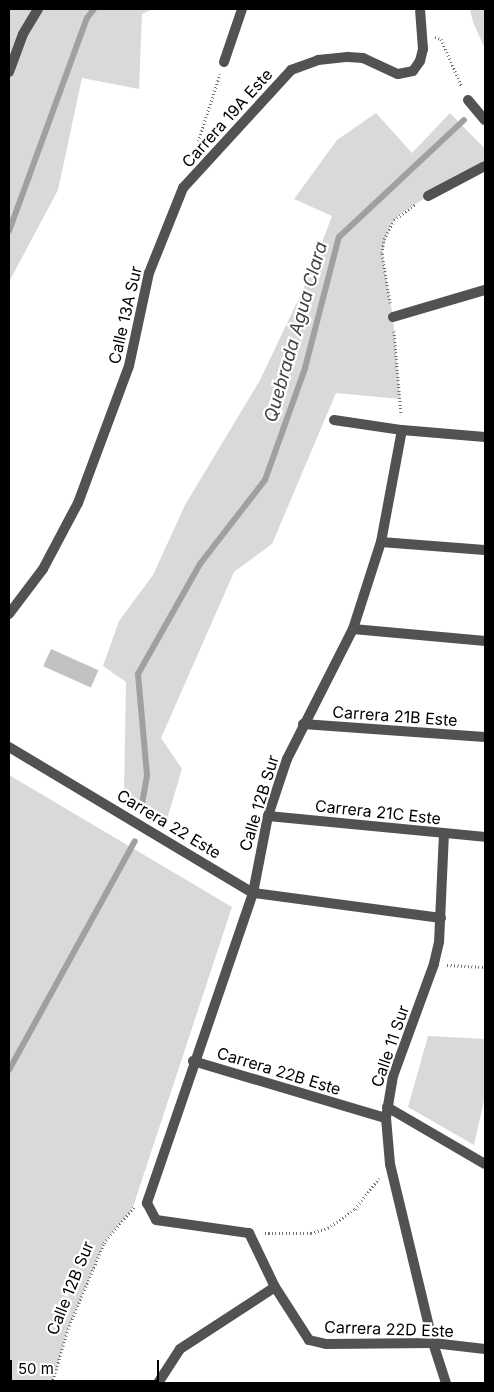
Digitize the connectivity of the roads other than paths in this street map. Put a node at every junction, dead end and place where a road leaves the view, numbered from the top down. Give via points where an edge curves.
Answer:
1 (38, 9) edge
2 (242, 9) edge
3 (420, 9) edge
4 (224, 62) road end
5 (9, 72) edge
6 (468, 100) road end
7 (485, 120) edge
8 (485, 166) edge
9 (183, 188) joint
10 (428, 196) road end
11 (485, 290) edge
12 (392, 318) dead end
13 (334, 420) dead end
14 (402, 430) junction
15 (485, 437) edge
16 (381, 542) junction
17 (485, 550) edge
18 (11, 607) edge
19 (353, 629) junction
20 (485, 641) edge
21 (303, 724) junction
22 (485, 737) edge
23 (9, 747) edge
24 (268, 816) junction
25 (444, 834) junction
26 (485, 838) edge
27 (253, 893) junction
28 (441, 918) junction
29 (193, 1061) junction
30 (387, 1107) junction
31 (386, 1118) junction
32 (485, 1164) edge
33 (249, 1233) joint
34 (275, 1287) junction
35 (432, 1342) junction
36 (485, 1349) edge
37 (158, 1383) edge
38 (446, 1383) edge

1 - 5 street via 23,34
2 - 4 street
3 - 9 street, Carrera 19A Este via 423,49 417,66 406,73 386,71 363,58 348,57 318,60 291,70
6 - 7 street
8 - 10 street
9 - 18 street, Calle 13A Sur via 149,273 126,375 78,503 51,555
11 - 12 street
13 - 14 street
14 - 15 street
14 - 16 street, Calle 12B Sur
16 - 17 street
16 - 19 street, Calle 12B Sur
19 - 20 street
19 - 21 street, Calle 12B Sur
21 - 22 street, Carrera 21B Este
21 - 24 street, Calle 12B Sur via 287,759
23 - 27 street, Carrera 22 Este
24 - 25 street, Carrera 21C Este
24 - 27 street, Calle 12B Sur
25 - 26 street, Carrera 21C Este
25 - 28 street, Calle 11 Sur
27 - 28 street, Carrera 22 Este
27 - 29 street, Calle 12B Sur
28 - 30 street, Calle 11 Sur via 434,964 393,1076
29 - 31 street, Carrera 22B Este
29 - 33 street, Calle 12B Sur via 147,1203 156,1220
30 - 31 street, Calle 11 Sur
30 - 32 street
31 - 35 street, Calle 11 Sur via 390,1164
33 - 34 street, Carrera 22D Este
34 - 35 street, Carrera 22D Este via 308,1340 326,1344
34 - 37 street via 180,1349
35 - 36 street, Carrera 22D Este
35 - 38 street, Calle 11 Sur

